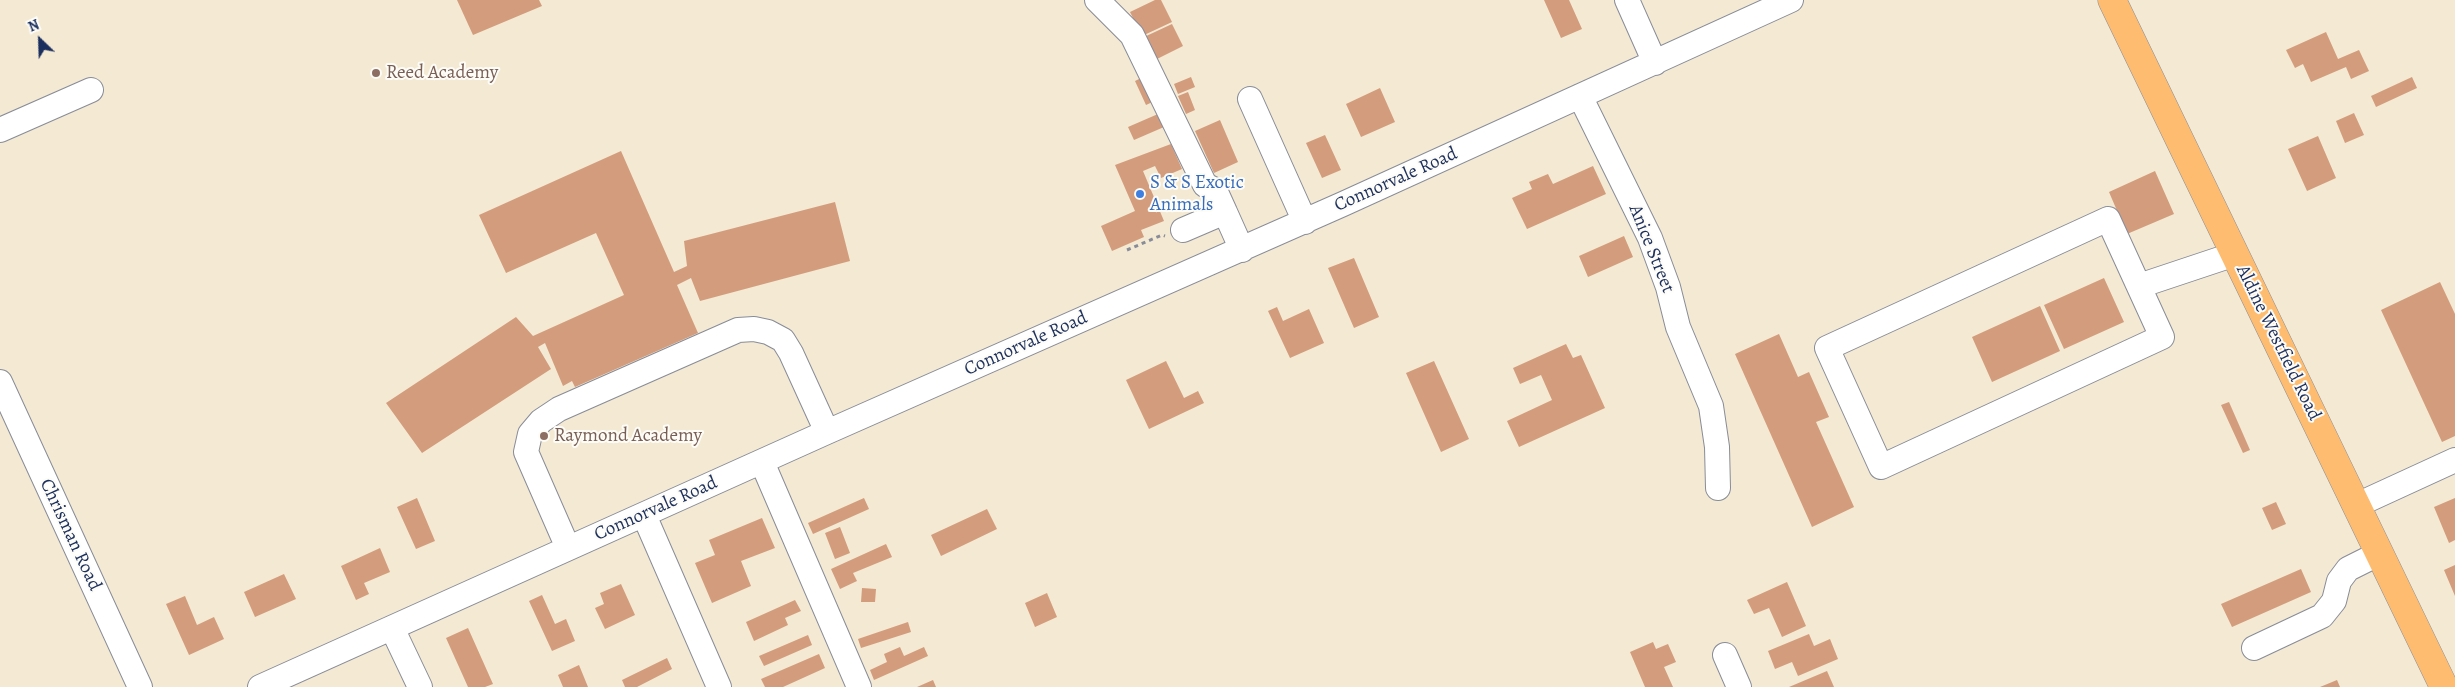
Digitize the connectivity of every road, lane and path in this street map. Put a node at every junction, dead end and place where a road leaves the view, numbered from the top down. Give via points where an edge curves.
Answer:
1 (1097, 0) edge
2 (1627, 0) edge
3 (1791, 0) edge
4 (2112, 0) edge
5 (1655, 63) junction
6 (91, 90) dead end
7 (1580, 96) junction
8 (1250, 99) dead end
9 (0, 130) edge
10 (1225, 212) junction
11 (1305, 222) junction
12 (1184, 230) joint
13 (1142, 238) dead end
14 (1145, 242) junction
15 (1127, 250) dead end
16 (1242, 250) junction
17 (2235, 254) junction
18 (2138, 286) junction
19 (0, 382) edge
20 (5, 407) edge
21 (827, 432) junction
22 (2455, 460) edge
23 (762, 462) junction
24 (1718, 488) dead end
25 (2356, 505) junction
26 (644, 515) junction
27 (568, 548) junction
28 (2380, 553) junction
29 (392, 628) junction
30 (2254, 648) dead end
31 (1725, 655) dead end
32 (140, 687) edge
33 (260, 687) edge
34 (420, 687) edge
35 (719, 687) edge
36 (859, 687) edge
37 (1740, 687) edge
38 (2444, 687) edge

1 - 10 street via 1132,35 1205,185 1215,190
2 - 5 street
3 - 5 street, Connorvale Road
4 - 17 main road, Aldine Westfield Road
5 - 7 street, Connorvale Road
6 - 9 street
7 - 11 street, Connorvale Road
7 - 24 street, Anice Street via 1650,238 1668,286 1678,327 1711,406
8 - 11 street
10 - 12 street
10 - 16 street
11 - 16 street, Connorvale Road
12 - 14 path via 1177,240 1162,235
13 - 14 path
14 - 15 path
16 - 21 street, Connorvale Road
17 - 18 street
17 - 25 main road, Aldine Westfield Road
18 - 18 street via 2108,219 1827,348 1881,467 2162,337
19 - 20 street, Chrisman Road
20 - 32 street, Chrisman Road
21 - 23 street, Connorvale Road
21 - 27 street via 783,340 754,329 738,330 577,401 541,421 530,434 526,452
22 - 25 street
23 - 26 street, Connorvale Road
23 - 36 street
25 - 28 main road, Aldine Westfield Road
26 - 27 street, Connorvale Road
26 - 35 street
27 - 29 street, Connorvale Road
28 - 30 street via 2348,569 2339,581 2334,601 2322,616
28 - 38 main road, Aldine Westfield Road
29 - 33 street, Connorvale Road
29 - 34 street
31 - 37 street

